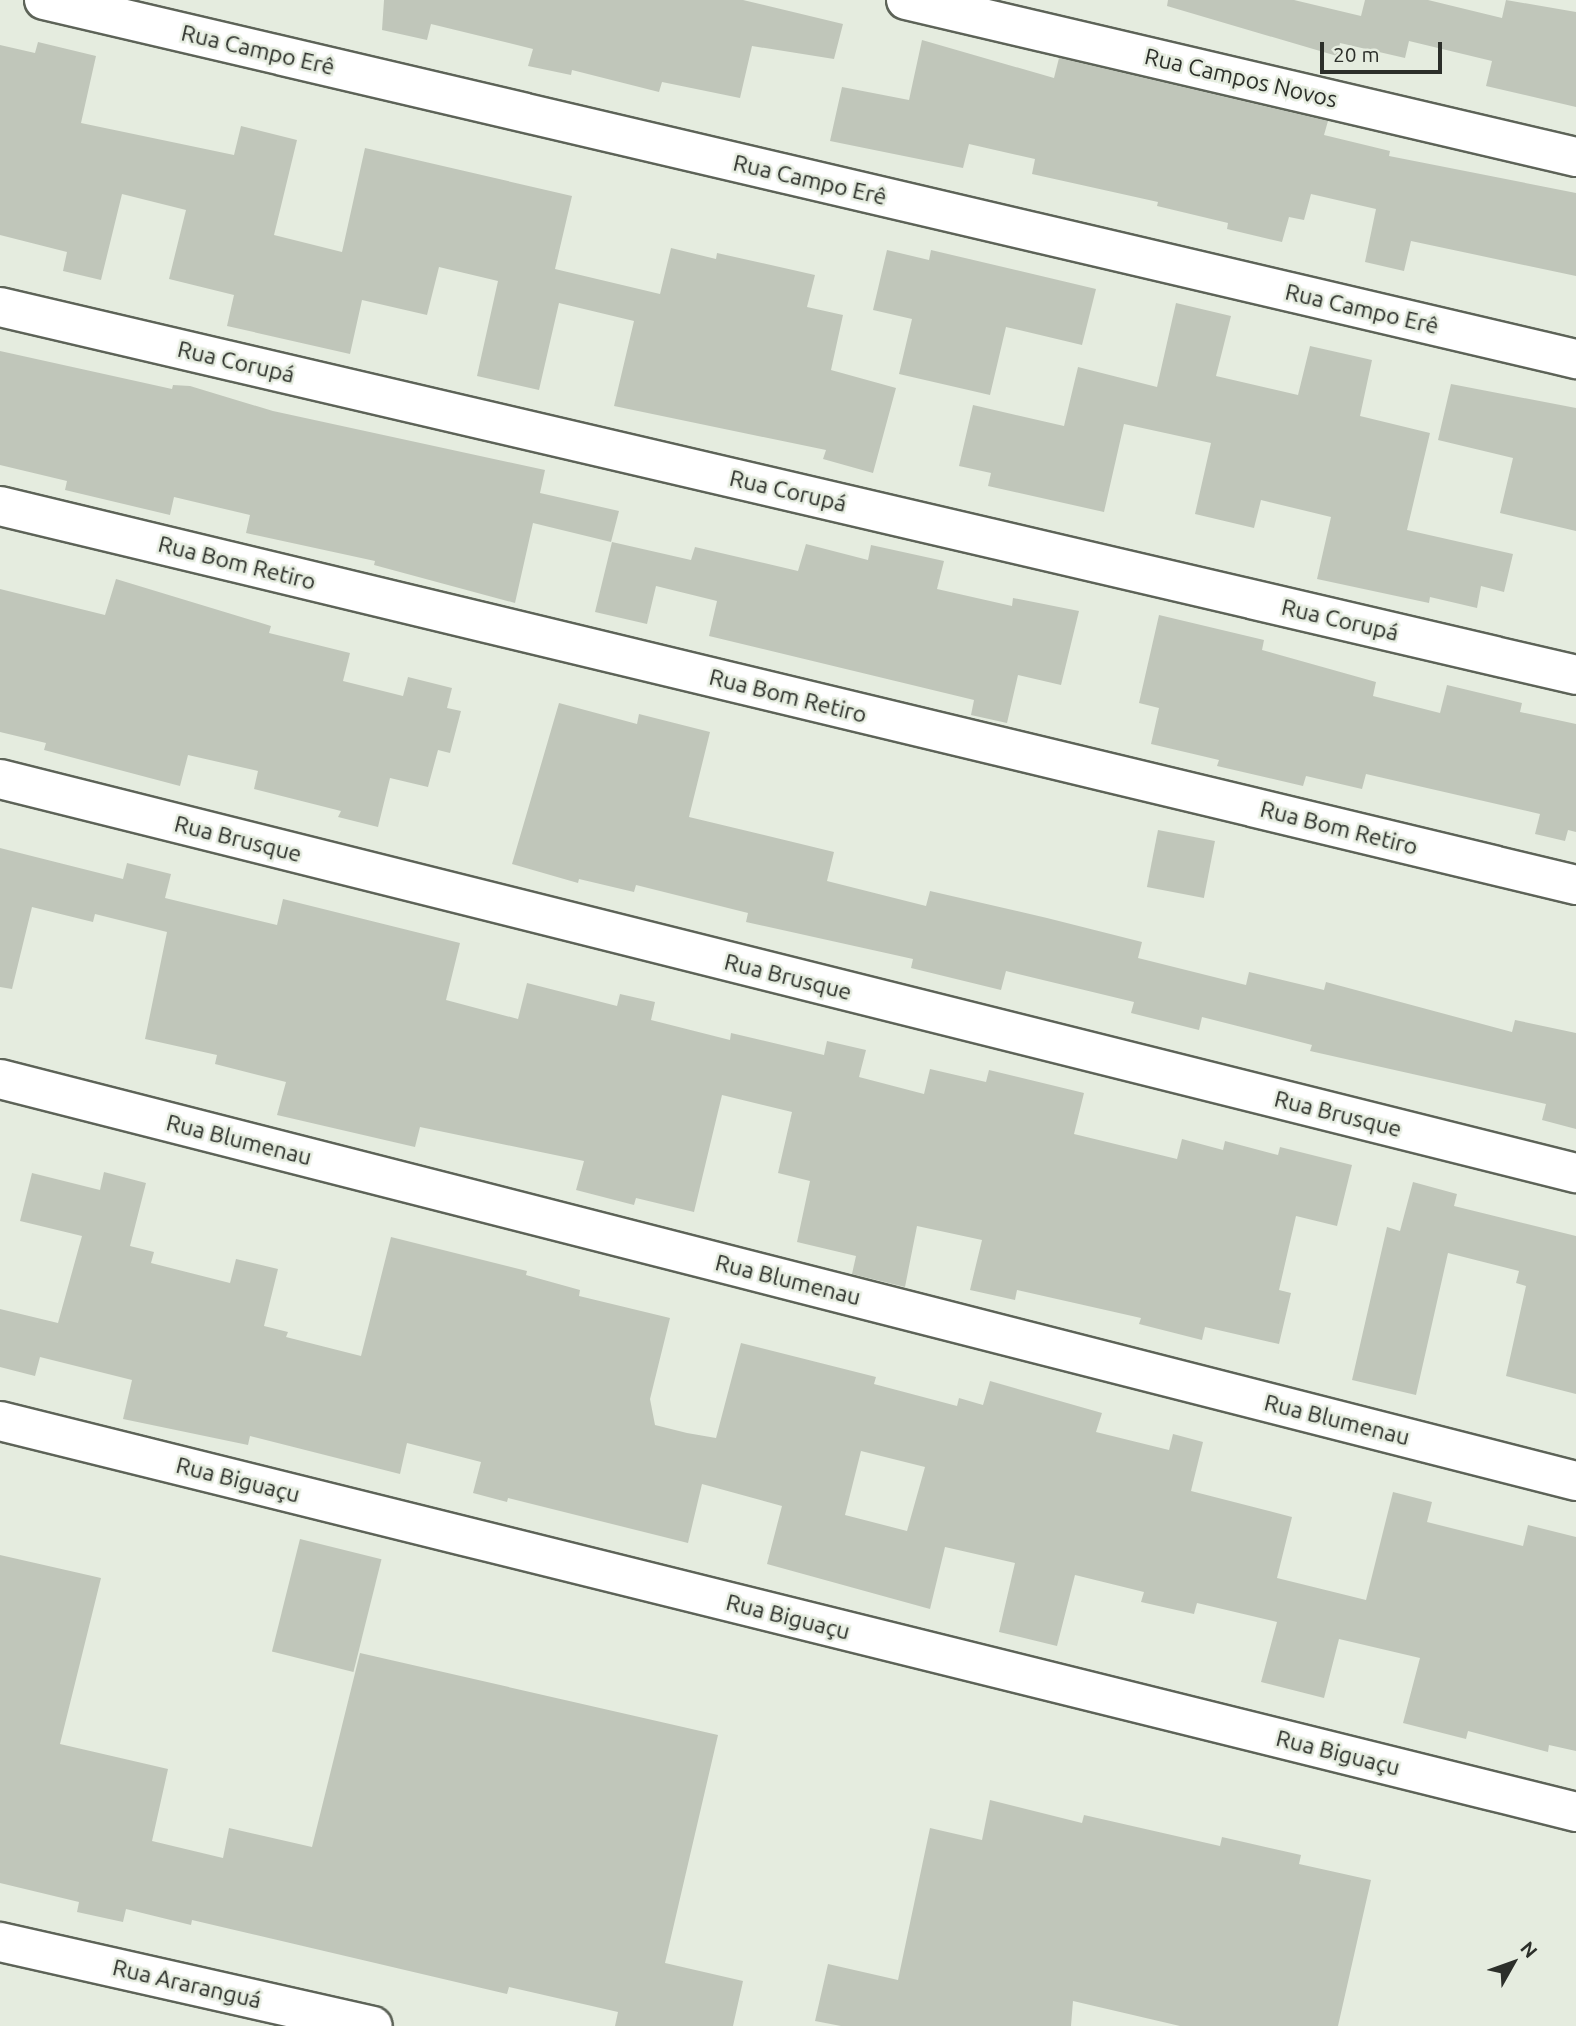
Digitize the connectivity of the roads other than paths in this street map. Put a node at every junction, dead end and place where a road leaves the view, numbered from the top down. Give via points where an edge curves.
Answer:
1 (44, 0) edge
2 (906, 0) edge
3 (1576, 157) edge
4 (0, 307) edge
5 (1576, 359) edge
6 (0, 506) edge
7 (1576, 675) edge
8 (0, 779) edge
9 (1576, 885) edge
10 (0, 1079) edge
11 (1576, 1174) edge
12 (0, 1421) edge
13 (1576, 1481) edge
14 (1576, 1812) edge
15 (0, 1942) edge
16 (373, 2026) edge

1 - 5 street, Rua Campo Erê
2 - 3 street, Rua Campos Novos
4 - 7 street, Rua Corupá
6 - 9 street, Rua Bom Retiro
8 - 11 street, Rua Brusque
10 - 13 street, Rua Blumenau
12 - 14 street, Rua Biguaçu
15 - 16 street, Rua Araranguá

